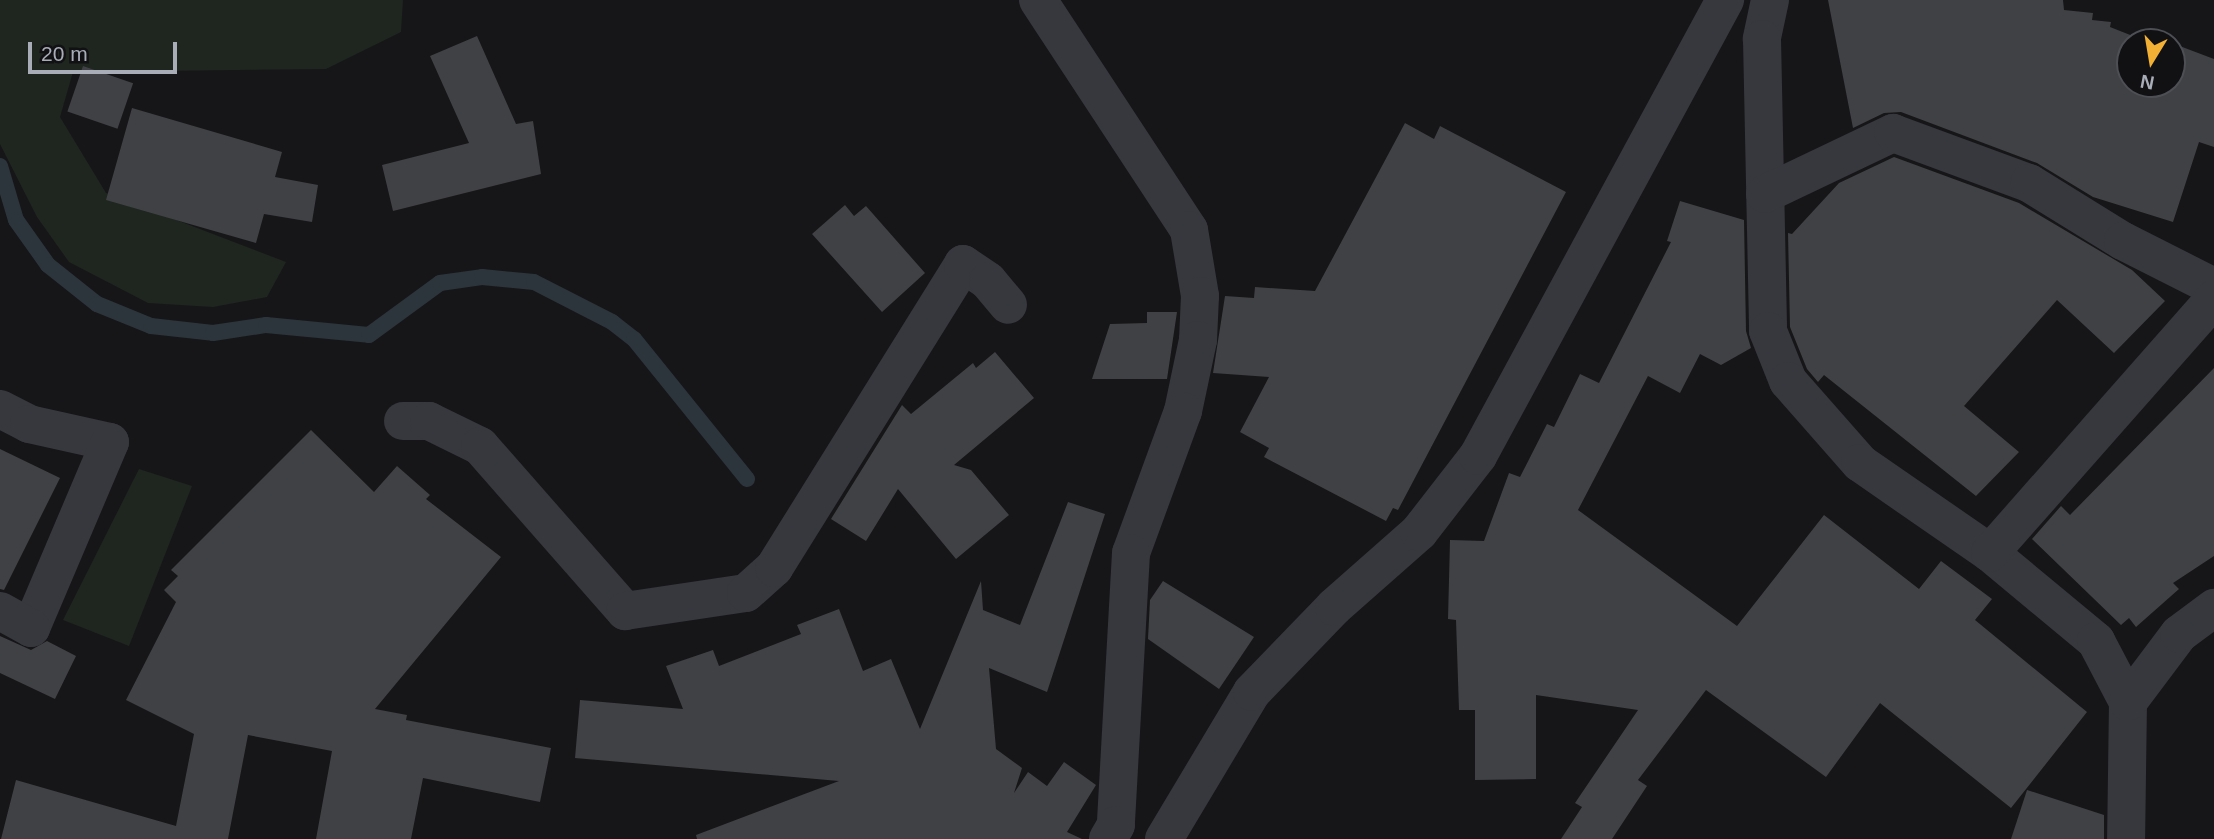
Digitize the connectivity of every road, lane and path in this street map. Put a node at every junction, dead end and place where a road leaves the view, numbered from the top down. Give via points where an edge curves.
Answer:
1 (1038, 0) edge
2 (1725, 0) edge
3 (1770, 0) edge
4 (1765, 194) junction
5 (2214, 287) edge
6 (2214, 299) edge
7 (1008, 304) dead end
8 (0, 409) edge
9 (403, 421) dead end
10 (1990, 553) junction
11 (2214, 608) edge
12 (0, 611) edge
13 (2128, 702) junction
14 (1108, 839) edge
15 (1164, 839) edge
16 (2126, 839) edge

1 - 14 street via 1189,230 1199,296 1198,340 1183,411 1131,553 1116,825
2 - 15 street via 1478,456 1419,532 1334,607 1252,692
3 - 4 street via 1762,39
4 - 5 street via 1893,133 2029,183 2123,241
4 - 10 street via 1768,331 1788,381 1860,463
6 - 10 street
7 - 9 street via 988,281 963,264 774,568 746,593 625,611 480,446 429,421
8 - 12 street via 29,425 110,442 31,628
10 - 13 street via 2096,641
11 - 13 street via 2179,634
13 - 16 street

